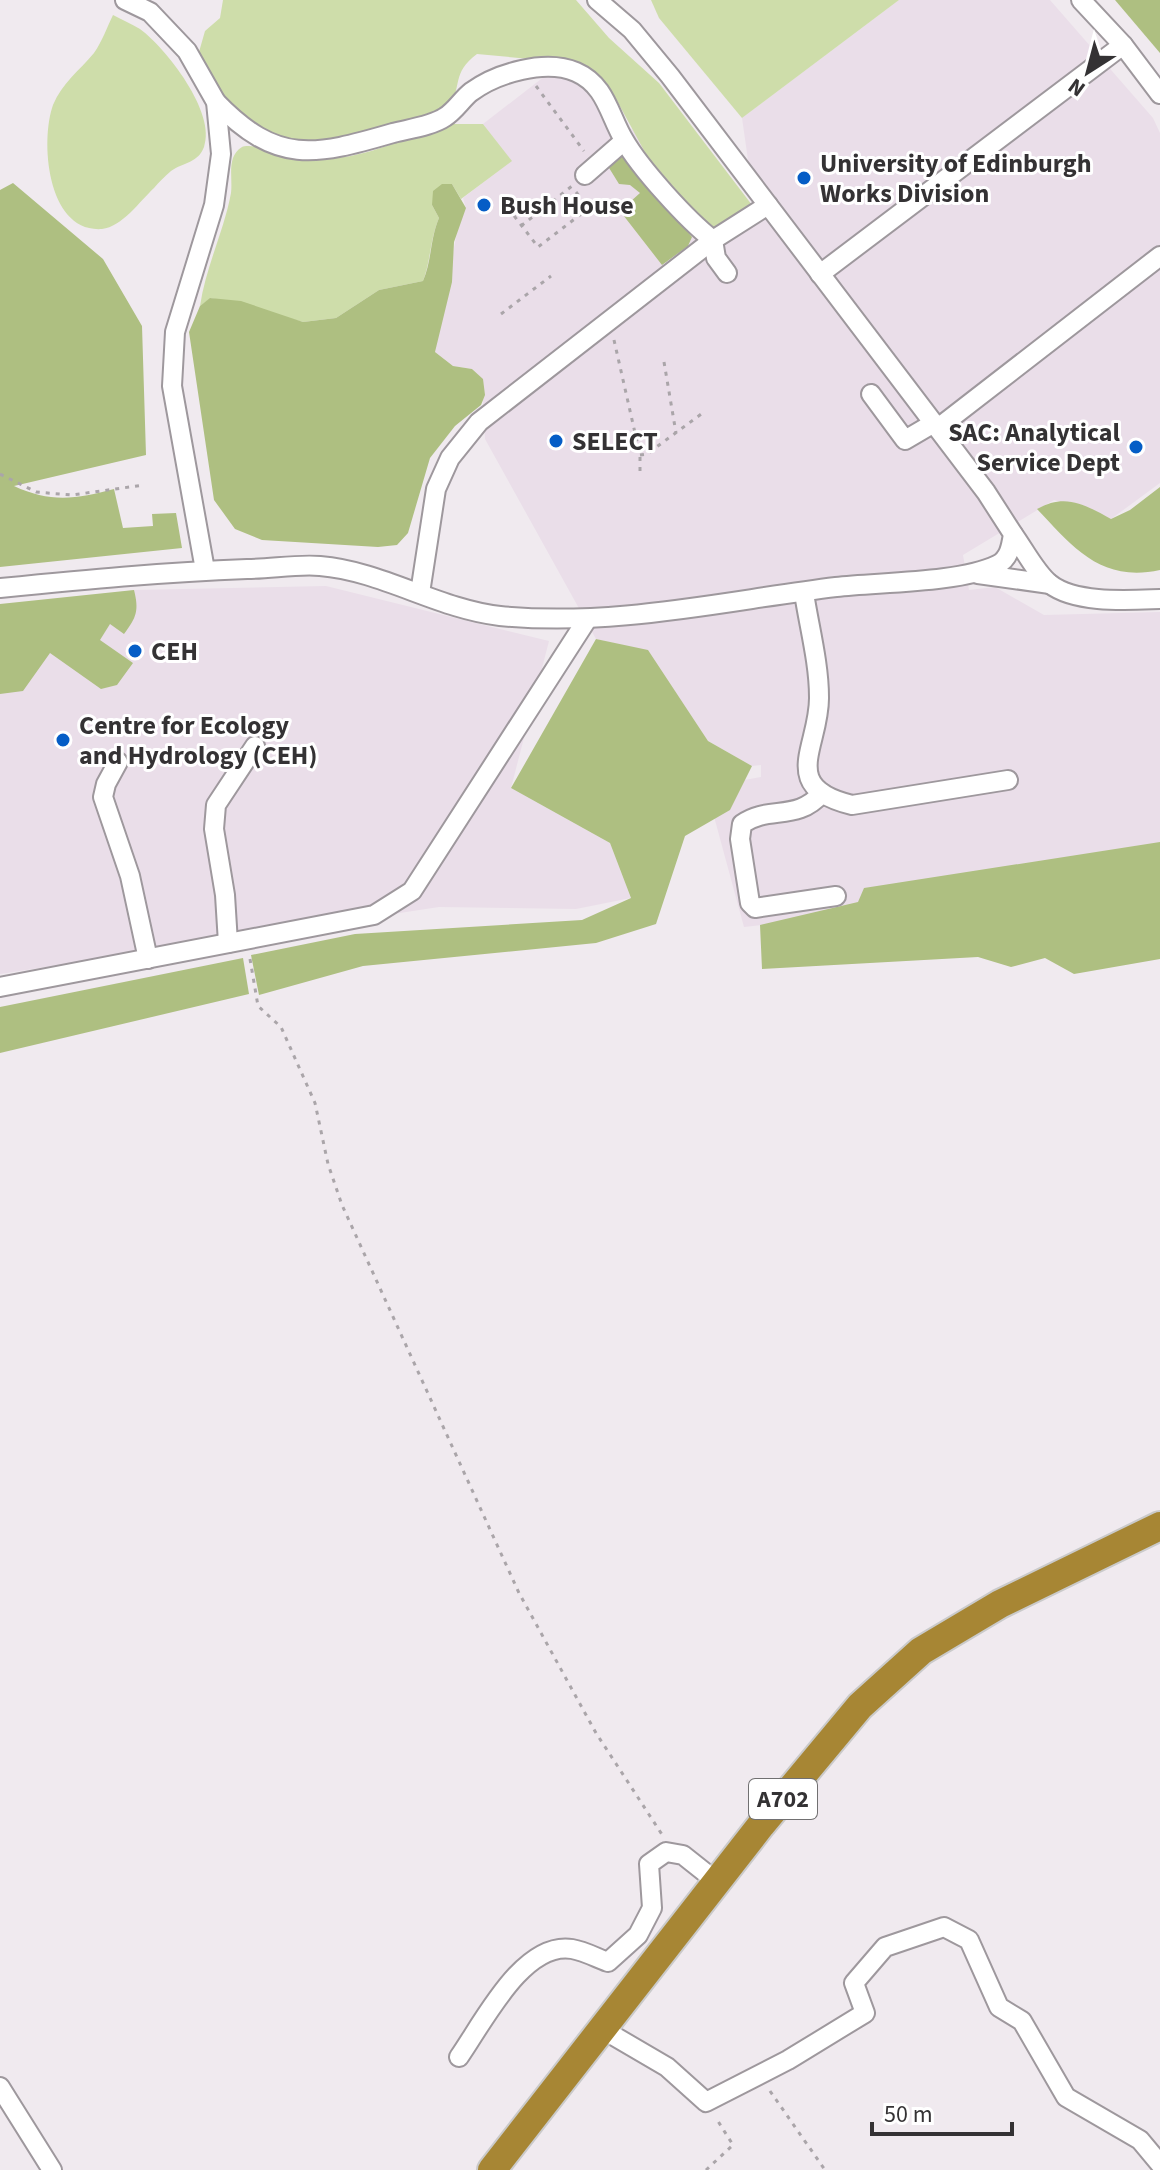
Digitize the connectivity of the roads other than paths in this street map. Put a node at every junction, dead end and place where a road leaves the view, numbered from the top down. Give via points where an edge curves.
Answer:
1 (125, 0) edge
2 (597, 0) edge
3 (1081, 0) edge
4 (148, 6) edge
5 (1123, 45) junction
6 (1160, 94) edge
7 (216, 102) junction
8 (624, 141) junction
9 (584, 176) road end
10 (768, 205) junction
11 (713, 240) junction
12 (1160, 256) edge
13 (727, 273) dead end
14 (820, 274) junction
15 (871, 394) dead end
16 (936, 426) junction
17 (1013, 534) junction
18 (205, 570) junction
19 (972, 573) junction
20 (1050, 584) junction
21 (0, 588) edge
22 (420, 593) junction
23 (804, 593) junction
24 (1160, 599) edge
25 (586, 621) junction
26 (255, 746) dead end
27 (118, 762) dead end
28 (1008, 780) dead end
29 (822, 793) junction
30 (836, 896) dead end
31 (237, 942) junction
32 (148, 959) junction
33 (0, 987) edge
34 (1160, 1526) edge
35 (717, 1882) junction
36 (602, 2029) junction
37 (459, 2057) dead end
38 (0, 2087) edge
39 (1160, 2164) edge
40 (52, 2170) edge
41 (492, 2170) edge

1 - 4 street
2 - 10 street via 632,30
3 - 5 street
4 - 7 street via 187,51
5 - 6 street
5 - 14 street
7 - 8 street via 245,132 291,151 339,149 444,118 496,77 524,70 576,72 602,92
7 - 18 street via 221,154 214,205 175,332 172,386
8 - 9 street
8 - 11 street
10 - 11 street
10 - 14 street
11 - 13 street via 716,258
11 - 22 street via 479,422 450,458 436,489
12 - 16 street
14 - 16 street
15 - 16 street via 905,440
16 - 17 street
17 - 19 street via 1000,564
17 - 20 street
18 - 21 street
18 - 22 street via 319,566
19 - 20 street
19 - 23 street
20 - 24 street via 1110,601
22 - 25 street via 496,615
23 - 25 street
23 - 29 street via 820,698 805,766
25 - 31 street via 412,891 374,915
26 - 31 street via 216,805 214,829
27 - 32 street via 103,797 130,876
28 - 29 street via 852,805
29 - 30 street via 803,810 750,819 742,824 740,839 755,908
31 - 32 street
32 - 33 street
34 - 35 highway, A702 via 1000,1604 921,1651 860,1706
35 - 36 highway, A702
35 - 37 street via 683,1855 666,1852 649,1864 652,1908 638,1935 608,1962 571,1948 542,1952 522,1968
36 - 39 street via 667,2067 706,2102 865,2013 854,1983 885,1947 944,1927 969,1940 999,2007 1022,2021 1066,2097 1140,2140
36 - 41 highway, A702
38 - 40 street

